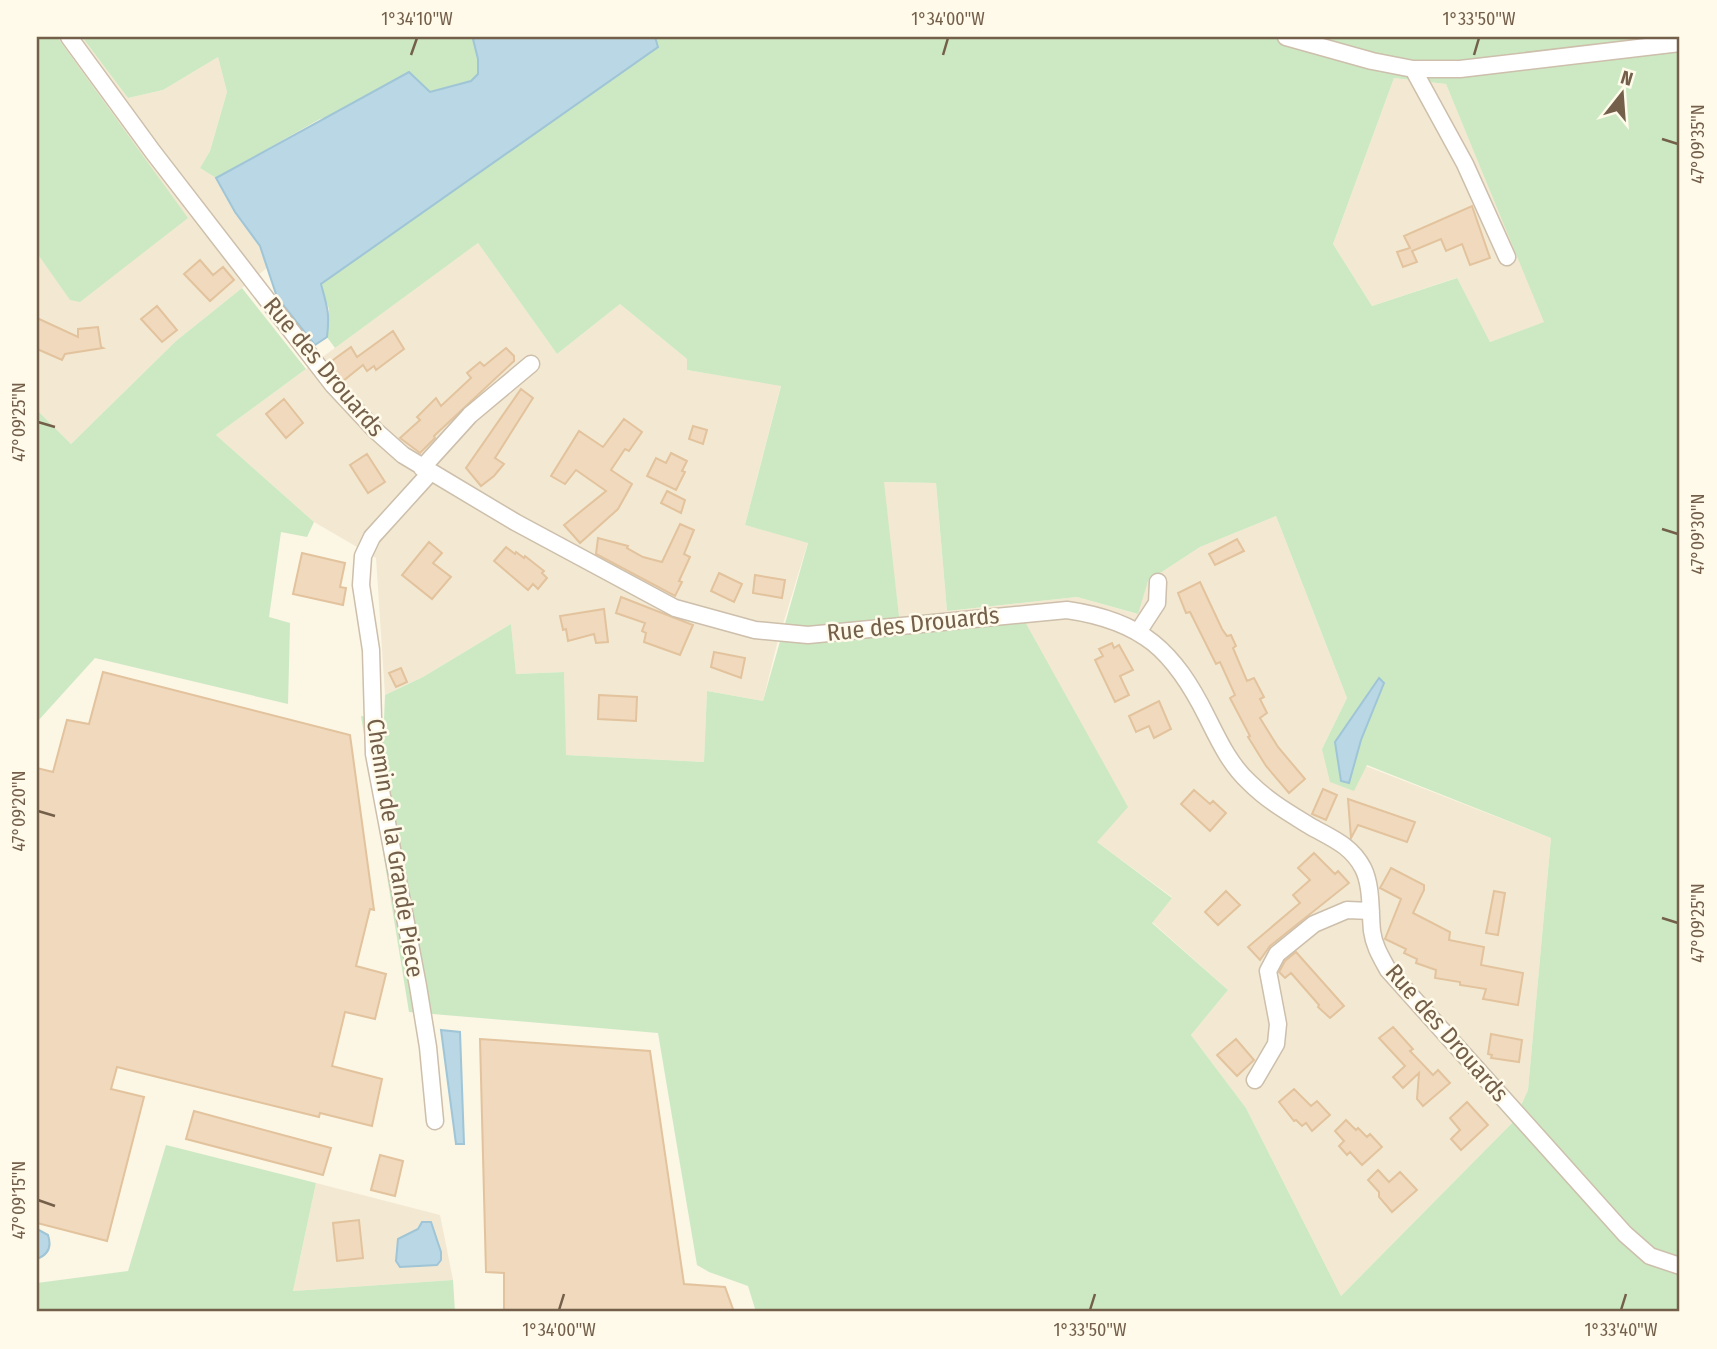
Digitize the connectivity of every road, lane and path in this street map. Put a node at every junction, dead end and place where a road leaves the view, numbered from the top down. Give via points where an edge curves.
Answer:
1 (69, 37) edge
2 (1286, 37) edge
3 (1680, 43) edge
4 (1413, 69) junction
5 (1507, 257) dead end
6 (531, 364) dead end
7 (426, 470) junction
8 (1158, 582) dead end
9 (1138, 632) junction
10 (1371, 911) junction
11 (1255, 1080) dead end
12 (435, 1121) dead end
13 (1680, 1266) edge

1 - 7 street, Rue des Drouards via 311,359 376,431
2 - 4 street
3 - 4 street via 1460,69
4 - 5 street via 1465,164
6 - 7 street, Chemin de la Grande Piece via 470,415
7 - 9 street, Rue des Drouards via 675,608 755,630 808,635 1067,611 1108,619
7 - 12 street, Chemin de la Grande Piece via 372,537 363,556 361,585 371,650 374,754 420,998
8 - 9 street via 1157,603
9 - 10 street, Rue des Drouards via 1176,664 1224,751 1247,781 1282,809 1345,845 1356,858 1364,870
10 - 11 street via 1347,910 1314,924 1277,954 1268,971 1278,1024 1276,1044
10 - 13 street, Rue des Drouards via 1376,946 1388,970 1625,1234 1650,1256

